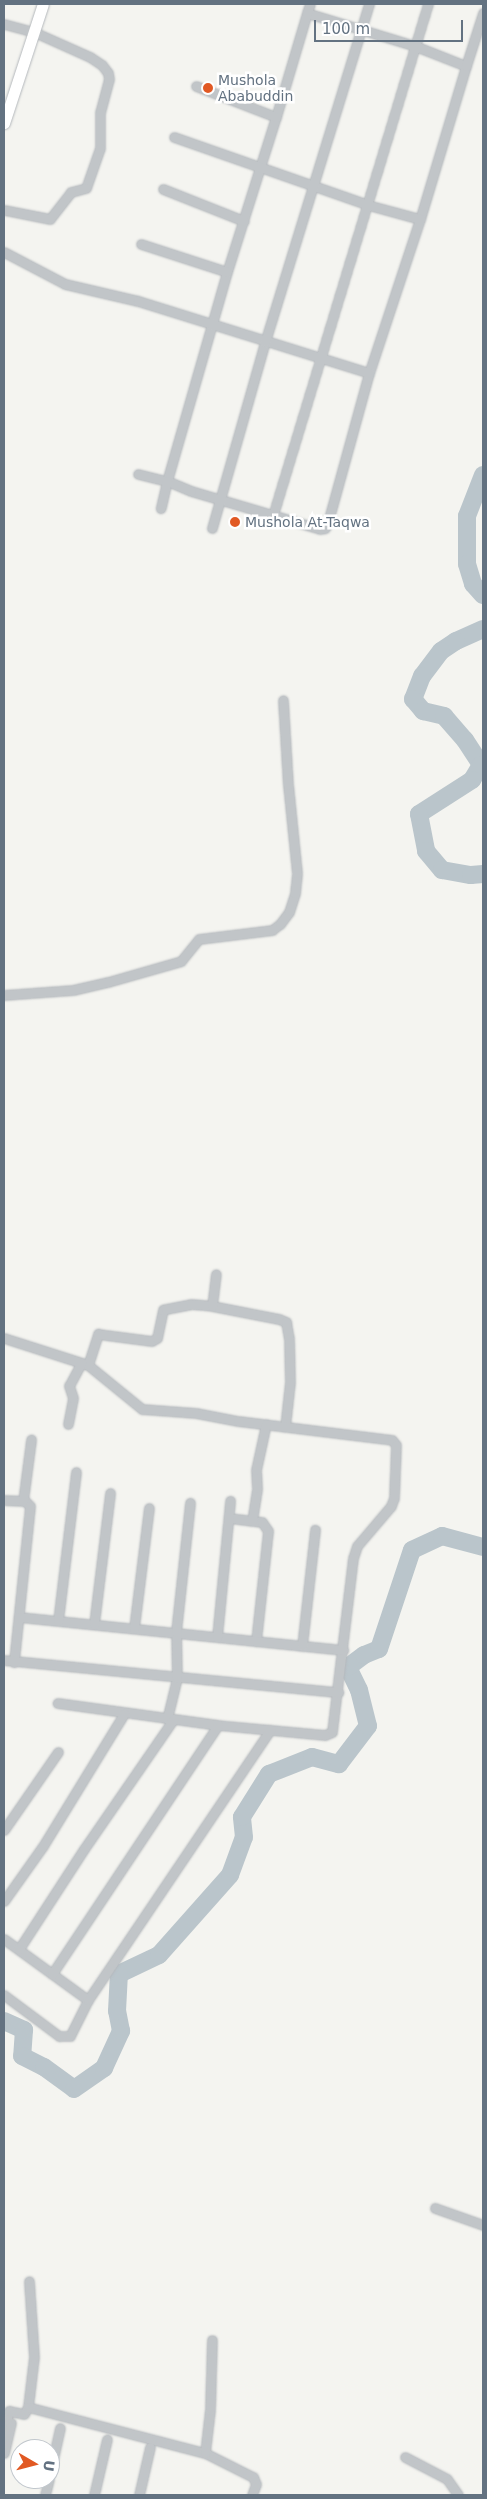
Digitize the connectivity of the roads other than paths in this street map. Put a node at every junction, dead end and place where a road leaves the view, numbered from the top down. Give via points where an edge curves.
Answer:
1 (43, 4) edge
2 (310, 4) edge
3 (369, 4) edge
4 (428, 4) edge
5 (307, 13) junction
6 (483, 13) edge
7 (4, 24) edge
8 (361, 29) junction
9 (34, 32) junction
10 (415, 46) junction
11 (466, 66) junction
12 (196, 86) dead end
13 (276, 117) junction
14 (4, 123) edge
15 (174, 137) dead end
16 (260, 169) junction
17 (314, 187) junction
18 (162, 189) dead end
19 (368, 205) junction
20 (4, 210) edge
21 (244, 220) junction
22 (420, 220) junction
23 (141, 244) dead end
24 (4, 252) edge
25 (228, 272) junction
26 (212, 325) junction
27 (265, 342) junction
28 (319, 357) junction
29 (370, 373) junction
30 (138, 474) dead end
31 (167, 481) junction
32 (219, 499) junction
33 (162, 508) dead end
34 (272, 515) junction
35 (212, 528) dead end
36 (283, 700) dead end
37 (4, 994) edge
38 (216, 1274) dead end
39 (212, 1306) junction
40 (4, 1338) edge
41 (85, 1364) junction
42 (68, 1424) dead end
43 (266, 1424) junction
44 (285, 1427) junction
45 (31, 1440) dead end
46 (76, 1472) dead end
47 (110, 1493) dead end
48 (4, 1500) edge
49 (23, 1501) junction
50 (230, 1501) dead end
51 (190, 1502) dead end
52 (149, 1508) dead end
53 (229, 1518) junction
54 (252, 1521) junction
55 (315, 1530) dead end
56 (19, 1616) junction
57 (58, 1620) junction
58 (94, 1624) junction
59 (134, 1628) junction
60 (176, 1632) junction
61 (217, 1637) junction
62 (256, 1641) junction
63 (302, 1646) junction
64 (343, 1650) junction
65 (4, 1660) edge
66 (14, 1662) junction
67 (177, 1678) junction
68 (338, 1692) junction
69 (57, 1703) dead end
70 (124, 1714) junction
71 (170, 1719) junction
72 (218, 1725) junction
73 (270, 1730) junction
74 (58, 1752) dead end
75 (4, 1830) edge
76 (4, 1901) edge
77 (4, 1938) edge
78 (19, 1949) junction
79 (52, 1974) junction
80 (4, 1994) edge
81 (88, 2000) junction
82 (435, 2208) dead end
83 (483, 2225) edge
84 (29, 2281) dead end
85 (212, 2340) dead end
86 (28, 2407) junction
87 (7, 2426) edge
88 (60, 2428) dead end
89 (58, 2439) edge
90 (107, 2439) dead end
91 (150, 2448) dead end
92 (205, 2453) junction
93 (4, 2454) edge
94 (405, 2457) dead end
95 (94, 2495) edge
96 (139, 2495) edge
97 (252, 2495) edge
98 (458, 2495) edge

1 - 9 street
2 - 5 street
3 - 8 street
4 - 10 street
5 - 8 street
5 - 13 street
6 - 11 street
7 - 9 street
8 - 10 street
8 - 17 street
9 - 14 street
9 - 20 street via 90,57 108,73 108,86 100,113 100,148 86,188 71,192 50,219
10 - 11 street
10 - 19 street
11 - 22 street
12 - 13 street
13 - 16 street
15 - 16 street
16 - 17 street
16 - 21 street
17 - 19 street
17 - 27 street
18 - 21 street
19 - 22 street
19 - 28 street
21 - 25 street
22 - 29 street
23 - 25 street
24 - 26 street via 65,284 138,301
25 - 26 street
26 - 27 street
26 - 31 street
27 - 28 street
27 - 32 street
28 - 29 street
28 - 34 street
29 - 34 street via 325,528
30 - 31 street
31 - 32 street
31 - 33 street
32 - 34 street
32 - 35 street
36 - 37 street via 297,873 289,912 280,924 272,930 199,939 181,961 108,982 73,990
38 - 39 street
39 - 41 street via 191,1304 163,1310 157,1338 152,1341 98,1334
39 - 44 street via 286,1322 290,1339 290,1382
40 - 41 street
41 - 42 street via 69,1386 73,1398
41 - 43 street via 142,1409 196,1413
43 - 44 street
43 - 54 street via 256,1470
44 - 64 street via 392,1440 396,1445 391,1506 357,1546 352,1558
45 - 49 street
46 - 57 street
47 - 58 street
48 - 49 street
49 - 56 street via 29,1503 30,1510
50 - 53 street
51 - 60 street
52 - 59 street
53 - 54 street
53 - 61 street
54 - 62 street via 262,1522 268,1531
55 - 63 street
56 - 57 street
56 - 66 street
57 - 58 street
58 - 59 street
59 - 60 street
60 - 61 street
60 - 67 street
61 - 62 street
62 - 63 street
63 - 64 street
64 - 68 street
65 - 66 street
66 - 67 street
67 - 68 street
67 - 71 street
68 - 73 street via 334,1729 329,1734
69 - 70 street
70 - 71 street
70 - 76 street
71 - 72 street
71 - 78 street
72 - 73 street
72 - 79 street
73 - 81 street
74 - 75 street
77 - 78 street
78 - 79 street
79 - 81 street
80 - 81 street via 60,2036 66,2037 72,2033
82 - 83 street
84 - 86 street via 34,2357
85 - 92 street
86 - 87 street via 24,2414 9,2411
86 - 92 street
87 - 93 street
88 - 89 street
90 - 95 street
91 - 96 street
92 - 97 street via 253,2477 256,2484
94 - 98 street via 447,2479

